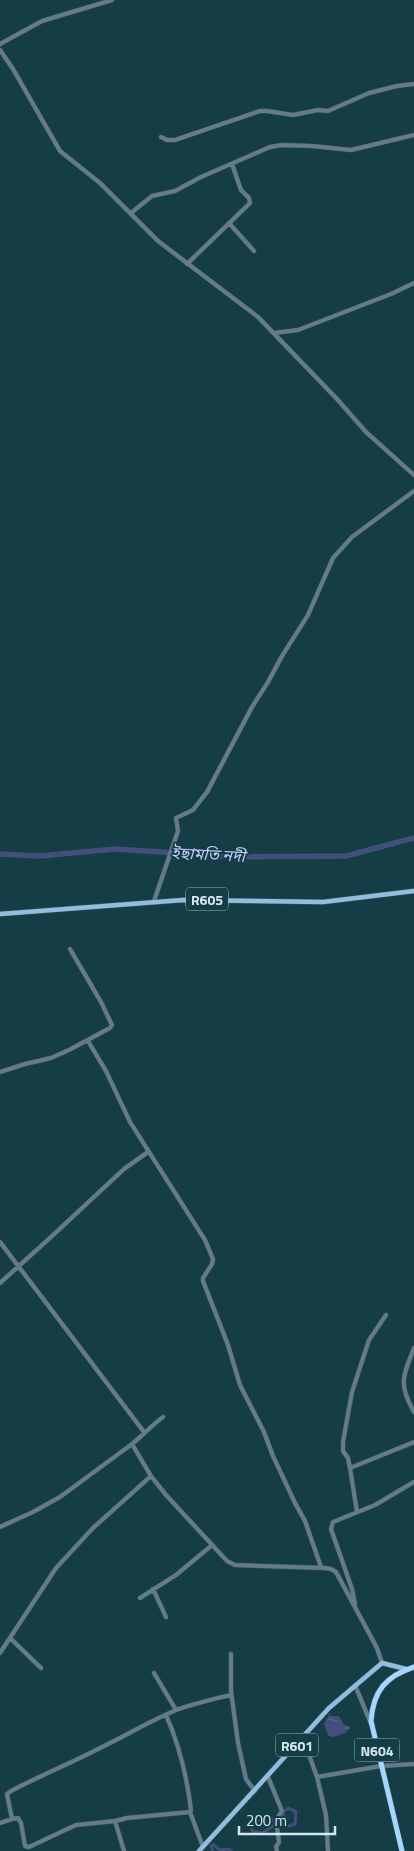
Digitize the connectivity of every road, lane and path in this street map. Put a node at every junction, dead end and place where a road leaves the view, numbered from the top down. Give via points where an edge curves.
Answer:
1 (112, 0) edge
2 (0, 44) edge
3 (0, 50) edge
4 (414, 84) edge
5 (414, 135) edge
6 (161, 137) dead end
7 (232, 164) junction
8 (131, 213) junction
9 (230, 223) junction
10 (254, 251) dead end
11 (187, 264) junction
12 (414, 283) edge
13 (274, 333) junction
14 (414, 475) edge
15 (414, 491) edge
16 (414, 891) edge
17 (154, 901) junction
18 (0, 914) edge
19 (70, 948) dead end
20 (88, 1040) junction
21 (0, 1072) edge
22 (148, 1152) junction
23 (0, 1242) edge
24 (18, 1267) junction
25 (0, 1283) edge
26 (386, 1315) dead end
27 (414, 1348) edge
28 (414, 1412) edge
29 (163, 1417) dead end
30 (144, 1432) junction
31 (414, 1442) edge
32 (132, 1444) junction
33 (350, 1468) junction
34 (151, 1476) junction
35 (414, 1482) edge
36 (357, 1512) junction
37 (0, 1527) edge
38 (211, 1546) junction
39 (321, 1568) junction
40 (153, 1589) junction
41 (140, 1598) dead end
42 (355, 1606) junction
43 (166, 1617) dead end
44 (10, 1638) junction
45 (0, 1653) edge
46 (231, 1654) dead end
47 (382, 1662) junction
48 (414, 1667) edge
49 (41, 1668) dead end
50 (406, 1669) junction
51 (154, 1673) dead end
52 (354, 1685) junction
53 (231, 1695) junction
54 (176, 1710) junction
55 (166, 1715) junction
56 (372, 1728) junction
57 (303, 1738) junction
58 (414, 1764) edge
59 (381, 1766) junction
60 (268, 1777) junction
61 (317, 1777) junction
62 (255, 1791) junction
63 (0, 1792) edge
64 (7, 1794) junction
65 (190, 1812) junction
66 (12, 1819) junction
67 (115, 1821) junction
68 (0, 1823) edge
69 (203, 1847) junction
70 (124, 1851) edge
71 (199, 1851) edge
72 (277, 1851) edge
73 (328, 1851) edge
74 (402, 1851) edge

1 - 2 street via 42,21
3 - 8 street via 60,151
4 - 6 street via 369,93 328,111 293,115 260,111 175,140
5 - 7 street via 351,150 282,145
7 - 8 street via 175,190 152,196
7 - 9 street via 241,190 250,203
8 - 11 street via 158,241
9 - 10 street
9 - 11 street
11 - 13 street via 258,317
12 - 13 street via 298,330
13 - 14 street via 366,432
15 - 17 street via 352,537 333,558 308,615 252,707 207,792 193,810 176,818 178,831
16 - 17 main road, R605 via 323,902
17 - 18 main road, R605
19 - 20 street via 112,1025
20 - 21 street via 51,1058
20 - 22 street
22 - 24 street via 124,1168
22 - 39 street via 212,1255 212,1264 203,1281 240,1385 305,1521
23 - 24 street
24 - 25 street
24 - 30 street
26 - 33 street via 369,1340 352,1392 343,1442
27 - 28 street via 402,1384
29 - 30 street
30 - 32 street
31 - 33 street
32 - 34 street
32 - 37 street via 60,1497
33 - 36 street
34 - 38 street
34 - 44 street via 93,1528 56,1568
35 - 36 street
36 - 42 street via 333,1522 331,1526
38 - 39 street via 227,1562 235,1564
38 - 40 street
39 - 42 street via 336,1572
40 - 41 street
40 - 43 street
42 - 47 street
44 - 45 street
44 - 49 street
46 - 53 street
47 - 50 main road
47 - 52 main road, R601
48 - 50 highway, N604
50 - 56 highway, N604 via 375,1696
51 - 54 street
52 - 56 street
52 - 57 main road, R601
53 - 54 street
53 - 62 street via 246,1779
54 - 55 street
55 - 64 street
55 - 65 street via 184,1772
56 - 59 highway, N604
57 - 60 main road, R601
57 - 61 street
58 - 59 street
59 - 61 street
59 - 74 highway, N604
60 - 62 main road, R601
60 - 72 street via 282,1812 276,1820
61 - 73 street via 326,1815
62 - 69 main road, R601
63 - 64 street
64 - 66 street
65 - 67 street
65 - 69 street
66 - 67 street via 20,1819 24,1845 28,1847 76,1825
66 - 68 street
67 - 70 street
69 - 71 main road, R601

